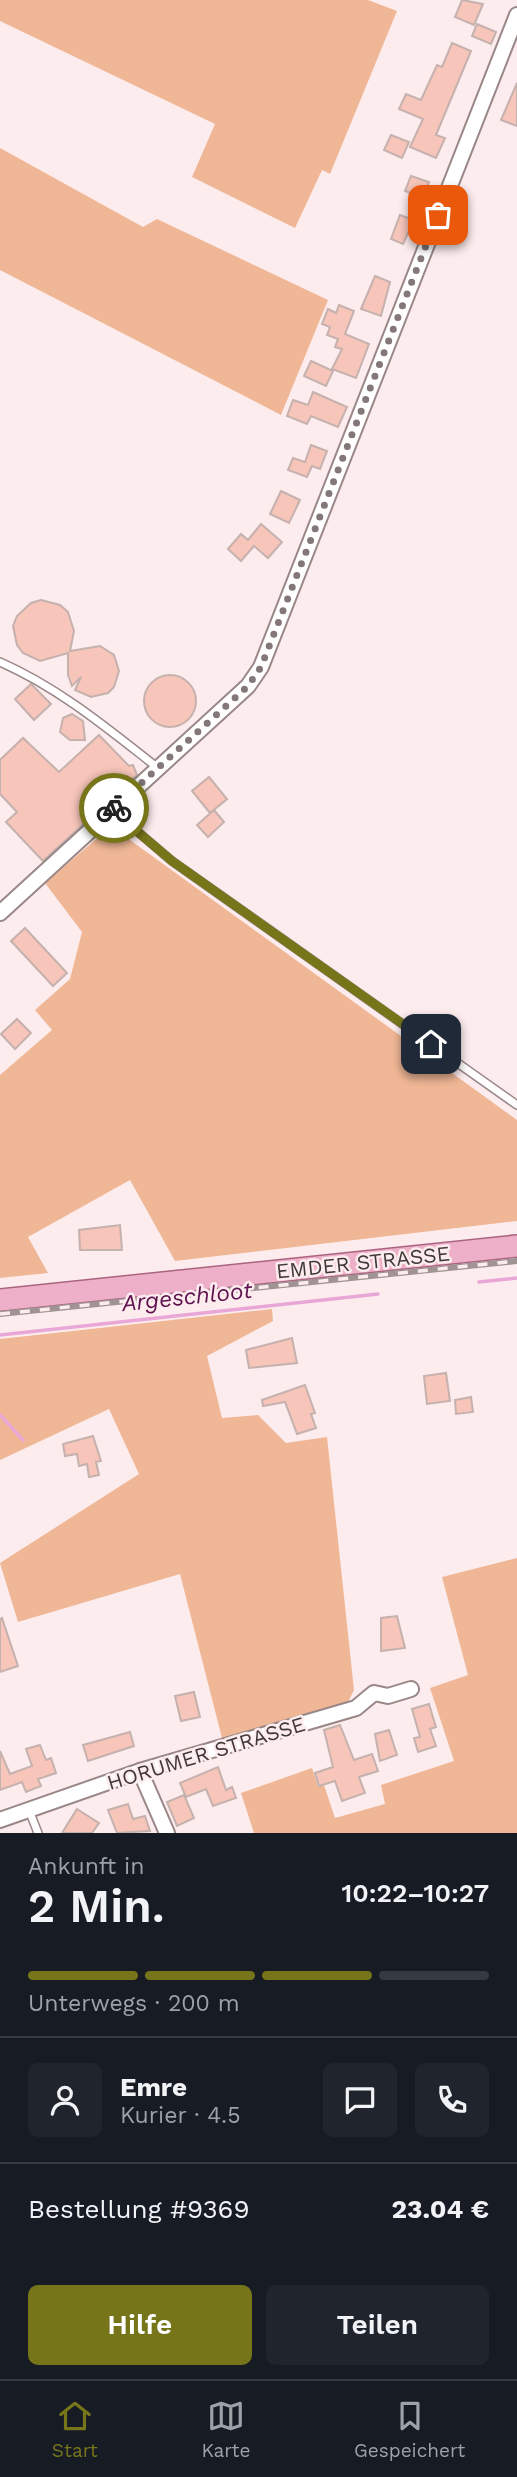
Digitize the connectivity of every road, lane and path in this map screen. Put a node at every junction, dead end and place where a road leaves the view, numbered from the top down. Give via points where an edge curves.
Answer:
1 (517, 15) edge
2 (0, 662) edge
3 (158, 768) junction
4 (112, 810) junction
5 (0, 913) edge
6 (517, 1105) edge
7 (517, 1246) edge
8 (0, 1300) edge
9 (411, 1689) dead end
10 (140, 1771) junction
11 (29, 1810) junction
12 (0, 1820) edge
13 (38, 1833) edge
14 (167, 1833) edge

1 - 3 street via 261,667 248,686
2 - 3 lane via 76,704
3 - 4 street
4 - 5 street
4 - 6 lane via 172,861
7 - 8 main road, EMDER STRASSE
9 - 10 street, HORUMER STRASSE via 388,1696 374,1693 356,1708
10 - 11 street, HORUMER STRASSE
10 - 14 street
11 - 12 street, HORUMER STRASSE
11 - 13 lane

